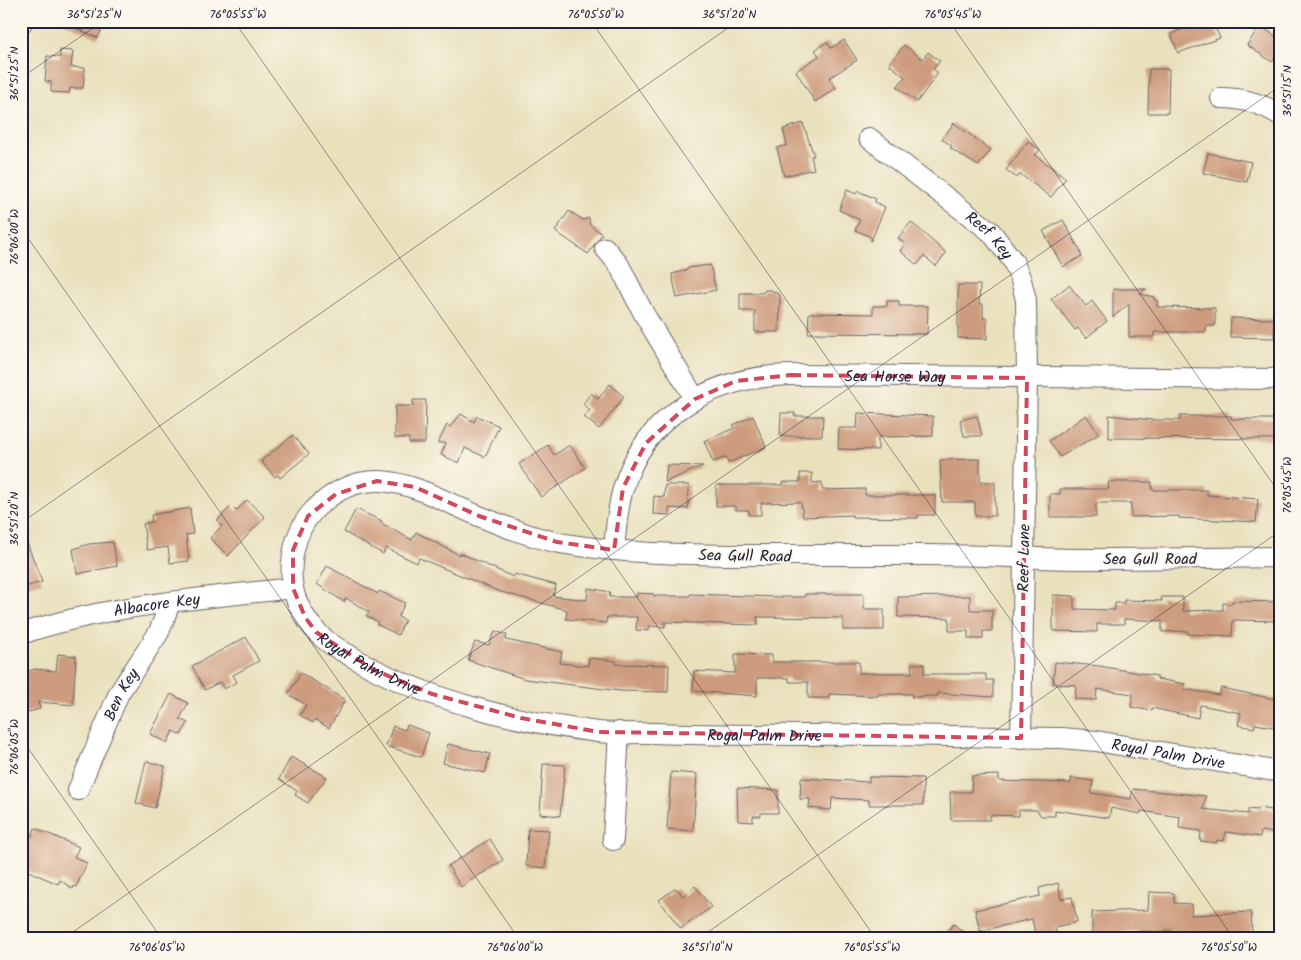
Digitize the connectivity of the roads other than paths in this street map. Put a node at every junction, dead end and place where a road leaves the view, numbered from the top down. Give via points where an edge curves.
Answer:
1 (1221, 98) dead end
2 (1280, 116) edge
3 (869, 138) dead end
4 (605, 248) dead end
5 (1027, 378) junction
6 (1280, 380) edge
7 (694, 399) junction
8 (614, 550) junction
9 (1280, 557) edge
10 (1023, 558) junction
11 (293, 588) junction
12 (170, 603) junction
13 (21, 634) edge
14 (619, 732) junction
15 (1022, 738) junction
16 (1280, 772) edge
17 (78, 790) dead end
18 (613, 840) dead end

1 - 2 street via 1255,102
3 - 5 street, Reef Key via 991,232 1014,261 1026,300
4 - 7 street via 626,277
5 - 6 street, Sea Horse Way
5 - 7 street, Sea Horse Way via 766,375 736,381
5 - 10 street, Reef Lane
7 - 8 street, Sea Horse Way via 659,427 633,464 617,512
8 - 10 street, Sea Gull Road via 647,554
8 - 11 street, Sea Gull Road via 526,534 415,487 389,480 377,481 336,494 308,516 294,550
9 - 10 street, Sea Gull Road
10 - 15 street, Reef Lane
11 - 12 street, Albacore Key
11 - 14 street, Royal Palm Drive via 305,618 316,632 374,670 472,707 599,732
12 - 13 street, Albacore Key via 86,617
12 - 17 street, Ben Key via 159,632 119,693
14 - 15 street, Royal Palm Drive
14 - 18 street
15 - 16 street, Royal Palm Drive via 1096,741

